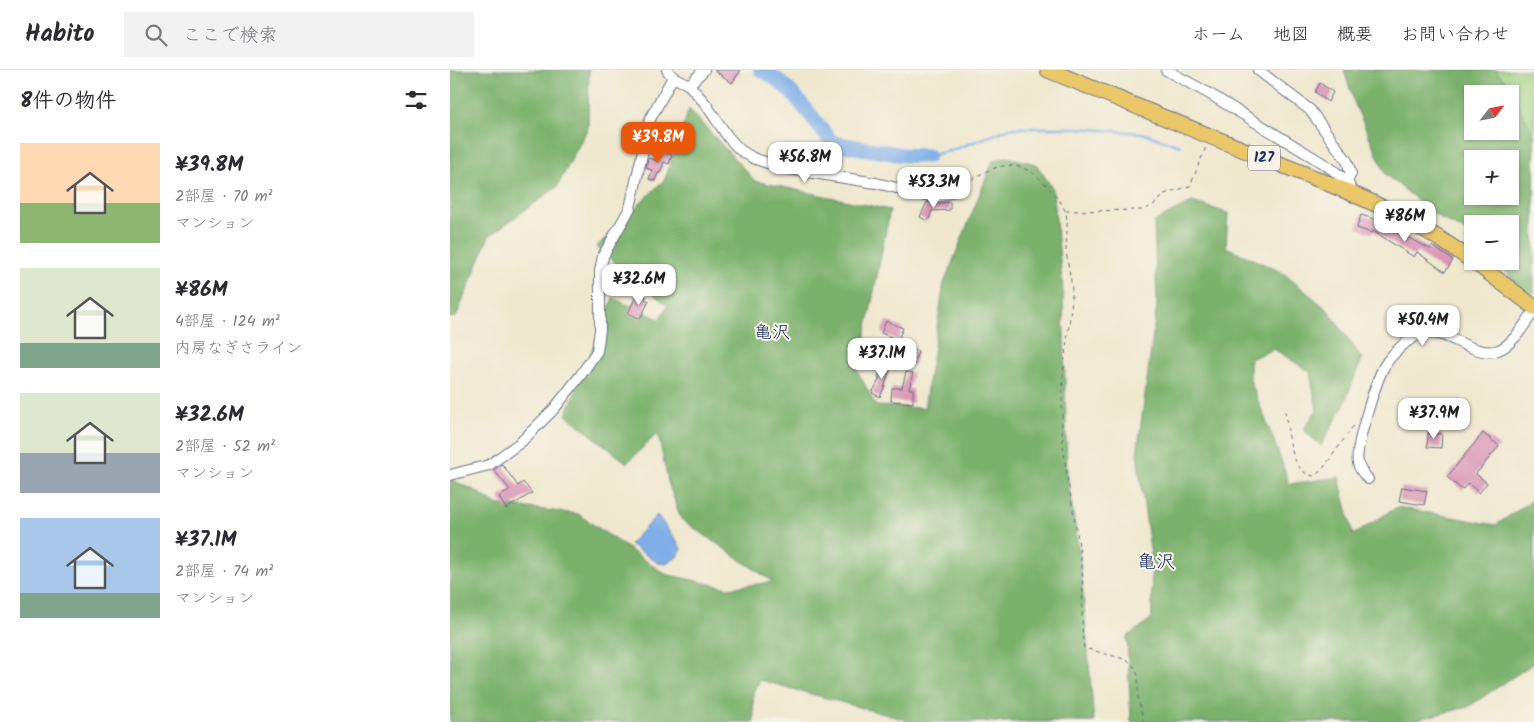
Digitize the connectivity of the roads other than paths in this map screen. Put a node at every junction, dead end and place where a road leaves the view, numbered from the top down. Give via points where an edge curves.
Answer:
1 (704, 70) edge
2 (1048, 70) edge
3 (1166, 70) edge
4 (1258, 70) edge
5 (670, 74) edge
6 (689, 85) junction
7 (1350, 188) junction
8 (957, 189) road end
9 (1464, 254) edge
10 (1485, 270) edge
11 (1534, 307) edge
12 (1534, 311) edge
13 (450, 475) edge
14 (1368, 479) dead end

1 - 6 street
2 - 7 highway, 127 via 1209,136
3 - 7 street via 1329,167
4 - 7 street via 1310,110 1347,161 1351,174
5 - 6 street
5 - 13 street via 650,119 630,208 602,256 600,330 596,351 554,409 521,442 489,465
6 - 8 street via 728,137 753,158 782,168 934,196
7 - 9 highway, 127 via 1412,221
10 - 11 highway, 127
12 - 14 street via 1513,340 1495,351 1480,350 1432,332 1420,334 1395,352 1384,366 1360,436 1357,462

